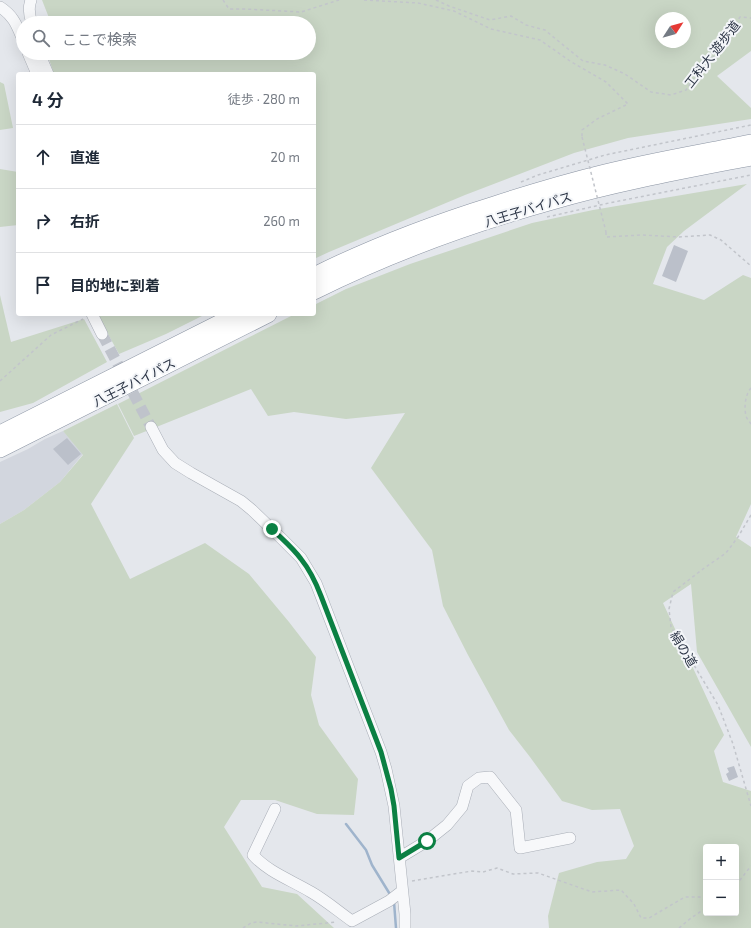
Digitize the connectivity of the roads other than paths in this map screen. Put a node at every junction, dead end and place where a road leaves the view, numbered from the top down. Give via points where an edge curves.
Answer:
1 (30, 0) edge
2 (0, 7) edge
3 (29, 16) edge
4 (16, 24) edge
5 (31, 60) edge
6 (42, 60) edge
7 (35, 72) edge
8 (47, 72) edge
9 (751, 132) edge
10 (751, 143) edge
11 (751, 157) edge
12 (751, 168) edge
13 (524, 195) junction
14 (469, 227) junction
15 (316, 275) edge
16 (316, 290) edge
17 (93, 316) edge
18 (234, 316) edge
19 (264, 316) edge
20 (102, 334) tunnel mouth
21 (151, 427) tunnel mouth
22 (0, 434) edge
23 (0, 449) edge
24 (275, 809) dead end
25 (570, 838) dead end
26 (399, 858) junction
27 (398, 892) junction
28 (405, 928) edge

1 - 3 street
2 - 4 street via 13,17
5 - 7 street
6 - 8 street
9 - 13 highway via 636,155 568,176
10 - 13 highway, 八王子バイパス via 606,173
11 - 14 highway, 八王子バイパス via 643,178 553,201
12 - 14 highway
13 - 15 highway, 八王子バイパス via 431,225
14 - 16 highway, 八王子バイパス via 397,254
17 - 20 street
18 - 22 highway, 八王子バイパス
19 - 23 highway, 八王子バイパス
21 - 26 street via 163,450 175,463 247,506 292,548 309,570 381,752 394,806
24 - 27 street via 253,855 258,861 352,921
25 - 26 street via 520,848 516,810 490,777 479,778 468,786 462,807 447,825
26 - 27 street
27 - 28 street via 405,914

